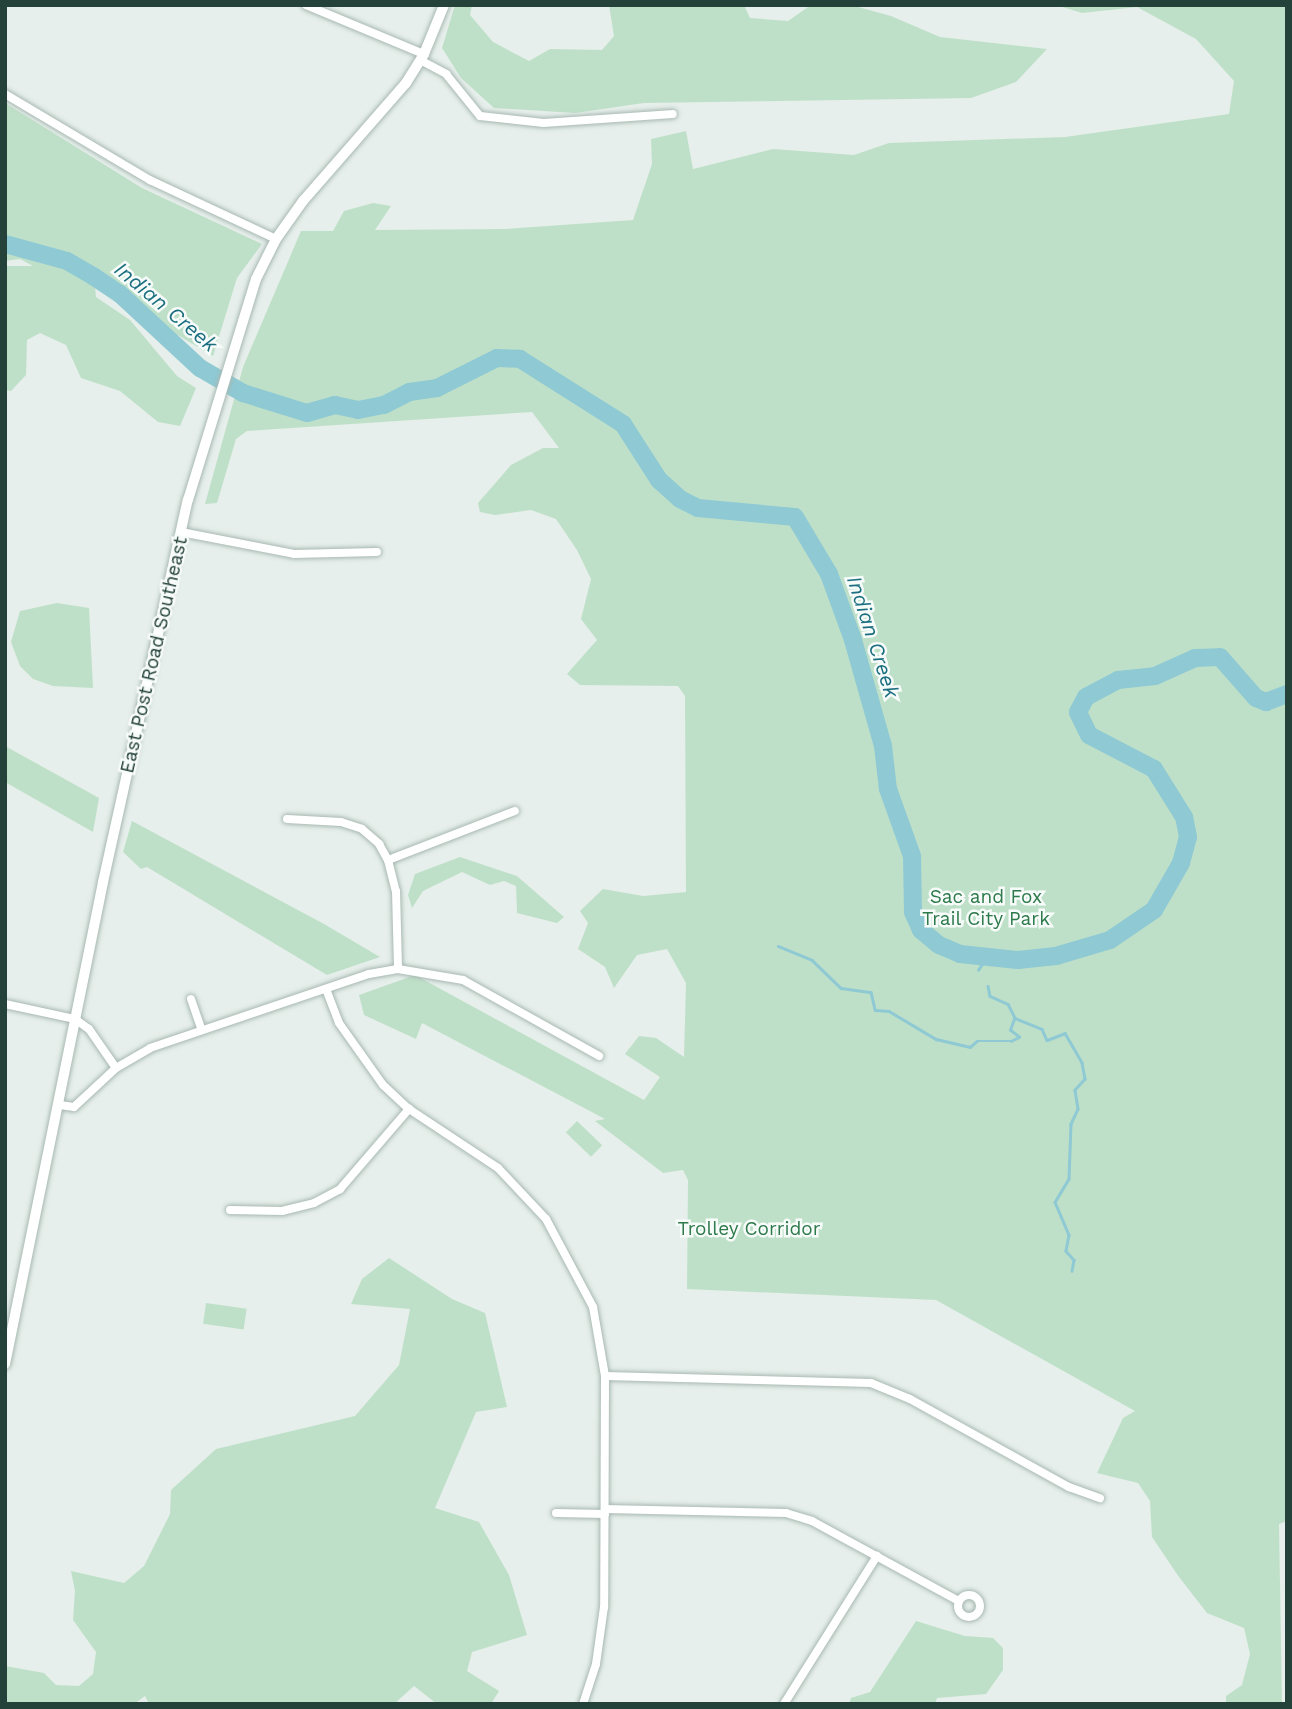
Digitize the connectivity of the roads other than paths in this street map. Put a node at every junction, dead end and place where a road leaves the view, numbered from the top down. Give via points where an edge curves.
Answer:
1 (306, 5) edge
2 (443, 5) edge
3 (422, 57) junction
4 (5, 94) edge
5 (673, 114) dead end
6 (276, 239) junction
7 (181, 532) junction
8 (377, 552) dead end
9 (515, 811) dead end
10 (287, 819) dead end
11 (388, 860) junction
12 (398, 969) junction
13 (326, 989) junction
14 (191, 999) dead end
15 (5, 1004) edge
16 (75, 1019) junction
17 (201, 1028) junction
18 (599, 1056) dead end
19 (116, 1068) junction
20 (60, 1105) junction
21 (409, 1109) junction
22 (230, 1210) dead end
23 (5, 1364) edge
24 (605, 1376) junction
25 (1100, 1498) dead end
26 (605, 1511) junction
27 (556, 1513) dead end
28 (877, 1556) junction
29 (959, 1601) dead end
30 (583, 1704) edge
31 (784, 1704) edge

1 - 3 street
2 - 3 main road, East Post Road Southeast
3 - 5 street via 446,74 480,116 544,123
3 - 6 main road, East Post Road Southeast via 382,115 303,201
4 - 6 street via 150,180
6 - 7 main road, East Post Road Southeast via 256,279 239,331
7 - 8 street via 294,554
7 - 16 main road, East Post Road Southeast
9 - 11 street
10 - 11 street via 341,822 362,829
11 - 12 street via 396,891
12 - 13 street
12 - 18 street via 463,980
13 - 17 street
13 - 21 street via 339,1023 361,1059
14 - 17 street
15 - 16 street
16 - 19 street via 89,1029
16 - 20 main road, East Post Road Southeast
17 - 19 street via 150,1048
19 - 20 street via 74,1107
20 - 23 main road, East Post Road Southeast
21 - 22 street via 340,1189 282,1211
21 - 24 street via 498,1168 547,1219 593,1307
24 - 25 street via 871,1383 910,1399 1069,1487
24 - 26 street
26 - 27 street
26 - 28 street via 786,1513 812,1521
26 - 30 street via 602,1636
28 - 29 street
28 - 31 street

